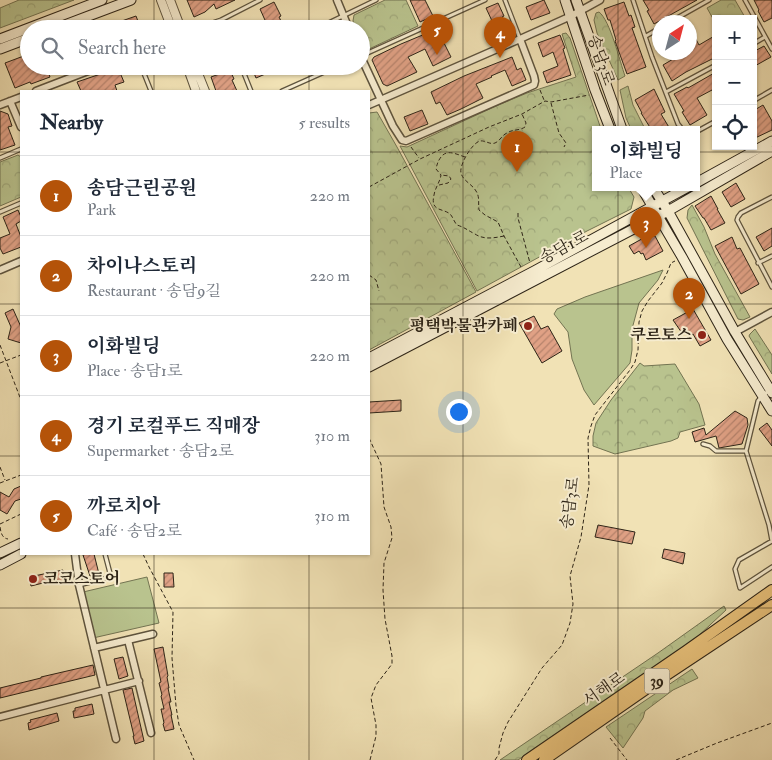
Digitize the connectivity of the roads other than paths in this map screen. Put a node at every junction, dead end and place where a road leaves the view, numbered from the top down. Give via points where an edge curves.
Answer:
1 (102, 0) edge
2 (132, 0) edge
3 (161, 0) edge
4 (170, 0) edge
5 (260, 0) edge
6 (337, 0) edge
7 (376, 0) edge
8 (485, 0) edge
9 (506, 0) edge
10 (565, 0) edge
11 (576, 0) edge
12 (600, 0) edge
13 (633, 0) edge
14 (709, 0) edge
15 (745, 0) edge
16 (580, 11) junction
17 (682, 15) edge
18 (343, 16) junction
19 (571, 16) junction
20 (50, 20) edge
21 (78, 20) edge
22 (169, 20) edge
23 (178, 20) edge
24 (221, 20) edge
25 (335, 20) edge
26 (345, 20) edge
27 (20, 31) edge
28 (652, 33) edge
29 (646, 36) junction
30 (765, 37) junction
31 (0, 39) edge
32 (520, 39) junction
33 (20, 41) edge
34 (757, 42) edge
35 (0, 49) edge
36 (772, 49) edge
37 (370, 52) edge
38 (712, 67) edge
39 (78, 75) edge
40 (145, 75) edge
41 (190, 75) edge
42 (198, 75) edge
43 (245, 75) edge
44 (318, 75) edge
45 (369, 75) edge
46 (39, 90) edge
47 (151, 90) edge
48 (196, 90) edge
49 (204, 90) edge
50 (251, 90) edge
51 (284, 90) edge
52 (772, 90) edge
53 (666, 92) junction
54 (20, 97) edge
55 (757, 99) edge
56 (380, 100) junction
57 (10, 101) junction
58 (0, 105) edge
59 (370, 105) edge
60 (712, 123) edge
61 (20, 125) edge
62 (609, 126) edge
63 (621, 126) edge
64 (680, 126) edge
65 (700, 130) edge
66 (772, 140) edge
67 (20, 149) edge
68 (772, 151) edge
69 (0, 158) edge
70 (700, 181) edge
71 (643, 191) edge
72 (655, 191) edge
73 (681, 191) edge
74 (772, 197) edge
75 (662, 202) junction
76 (20, 203) edge
77 (652, 206) junction
78 (668, 211) junction
79 (0, 212) edge
80 (658, 215) junction
81 (772, 256) edge
82 (20, 261) edge
83 (758, 263) junction
84 (0, 270) edge
85 (772, 287) edge
86 (772, 312) edge
87 (734, 332) junction
88 (370, 357) edge
89 (370, 366) edge
90 (768, 393) edge
91 (772, 411) edge
92 (703, 444) dead end
93 (746, 451) junction
94 (20, 543) edge
95 (0, 553) edge
96 (20, 555) edge
97 (75, 555) edge
98 (105, 555) edge
99 (0, 565) edge
100 (772, 567) edge
101 (79, 585) junction
102 (772, 590) edge
103 (772, 605) edge
104 (153, 634) dead end
105 (128, 640) junction
106 (94, 648) junction
107 (139, 681) junction
108 (104, 690) junction
109 (0, 717) edge
110 (151, 733) dead end
111 (116, 739) dead end
112 (527, 760) edge
113 (544, 760) edge

1 - 20 main road
2 - 21 main road
3 - 22 street
4 - 23 street
5 - 24 lane
6 - 18 street
7 - 18 lane
8 - 37 lane
9 - 32 lane
10 - 19 main road, 송담3로
11 - 16 main road, 송담3로
12 - 16 street
13 - 29 lane
14 - 17 lane
15 - 30 lane
16 - 19 street
16 - 63 main road, 송담3로
18 - 25 lane
18 - 26 street
19 - 32 street
19 - 62 main road, 송담3로
27 - 31 main road
28 - 29 lane
29 - 53 lane
30 - 34 lane
30 - 36 lane
32 - 56 street
32 - 56 street via 534,76 534,85 406,141 393,126
33 - 35 main road
38 - 53 lane
39 - 46 street
40 - 47 lane
41 - 48 street
42 - 49 street
43 - 50 lane
44 - 51 lane
45 - 56 street
52 - 55 lane
53 - 64 lane
54 - 57 street
56 - 59 street
57 - 58 street
57 - 61 street
60 - 65 lane
66 - 70 main road
67 - 69 lane
68 - 78 main road, 송담1로
71 - 77 main road
72 - 75 main road
73 - 75 main road, 송담1로
74 - 83 lane via 741,214 737,220
75 - 77 main road, 송담1로
75 - 78 main road
76 - 79 lane
77 - 78 main road
77 - 80 main road
77 - 88 main road, 송담1로
78 - 80 main road, 송담1로
78 - 87 main road
80 - 89 main road, 송담1로
80 - 90 main road via 728,339
81 - 83 lane
82 - 84 street
83 - 85 lane
86 - 87 street
87 - 90 main road
90 - 91 main road
90 - 93 lane via 758,401
92 - 93 lane via 716,451
93 - 100 lane via 772,541 739,560 735,569 740,588
94 - 95 main road
96 - 99 main road
97 - 101 street
98 - 101 lane via 111,577
101 - 106 street
102 - 112 main road, 서해로 / 39
103 - 113 main road, 서해로 / 39
104 - 105 street
105 - 106 street
105 - 107 street
106 - 108 street
107 - 108 street
107 - 110 street
108 - 109 street
108 - 111 street

